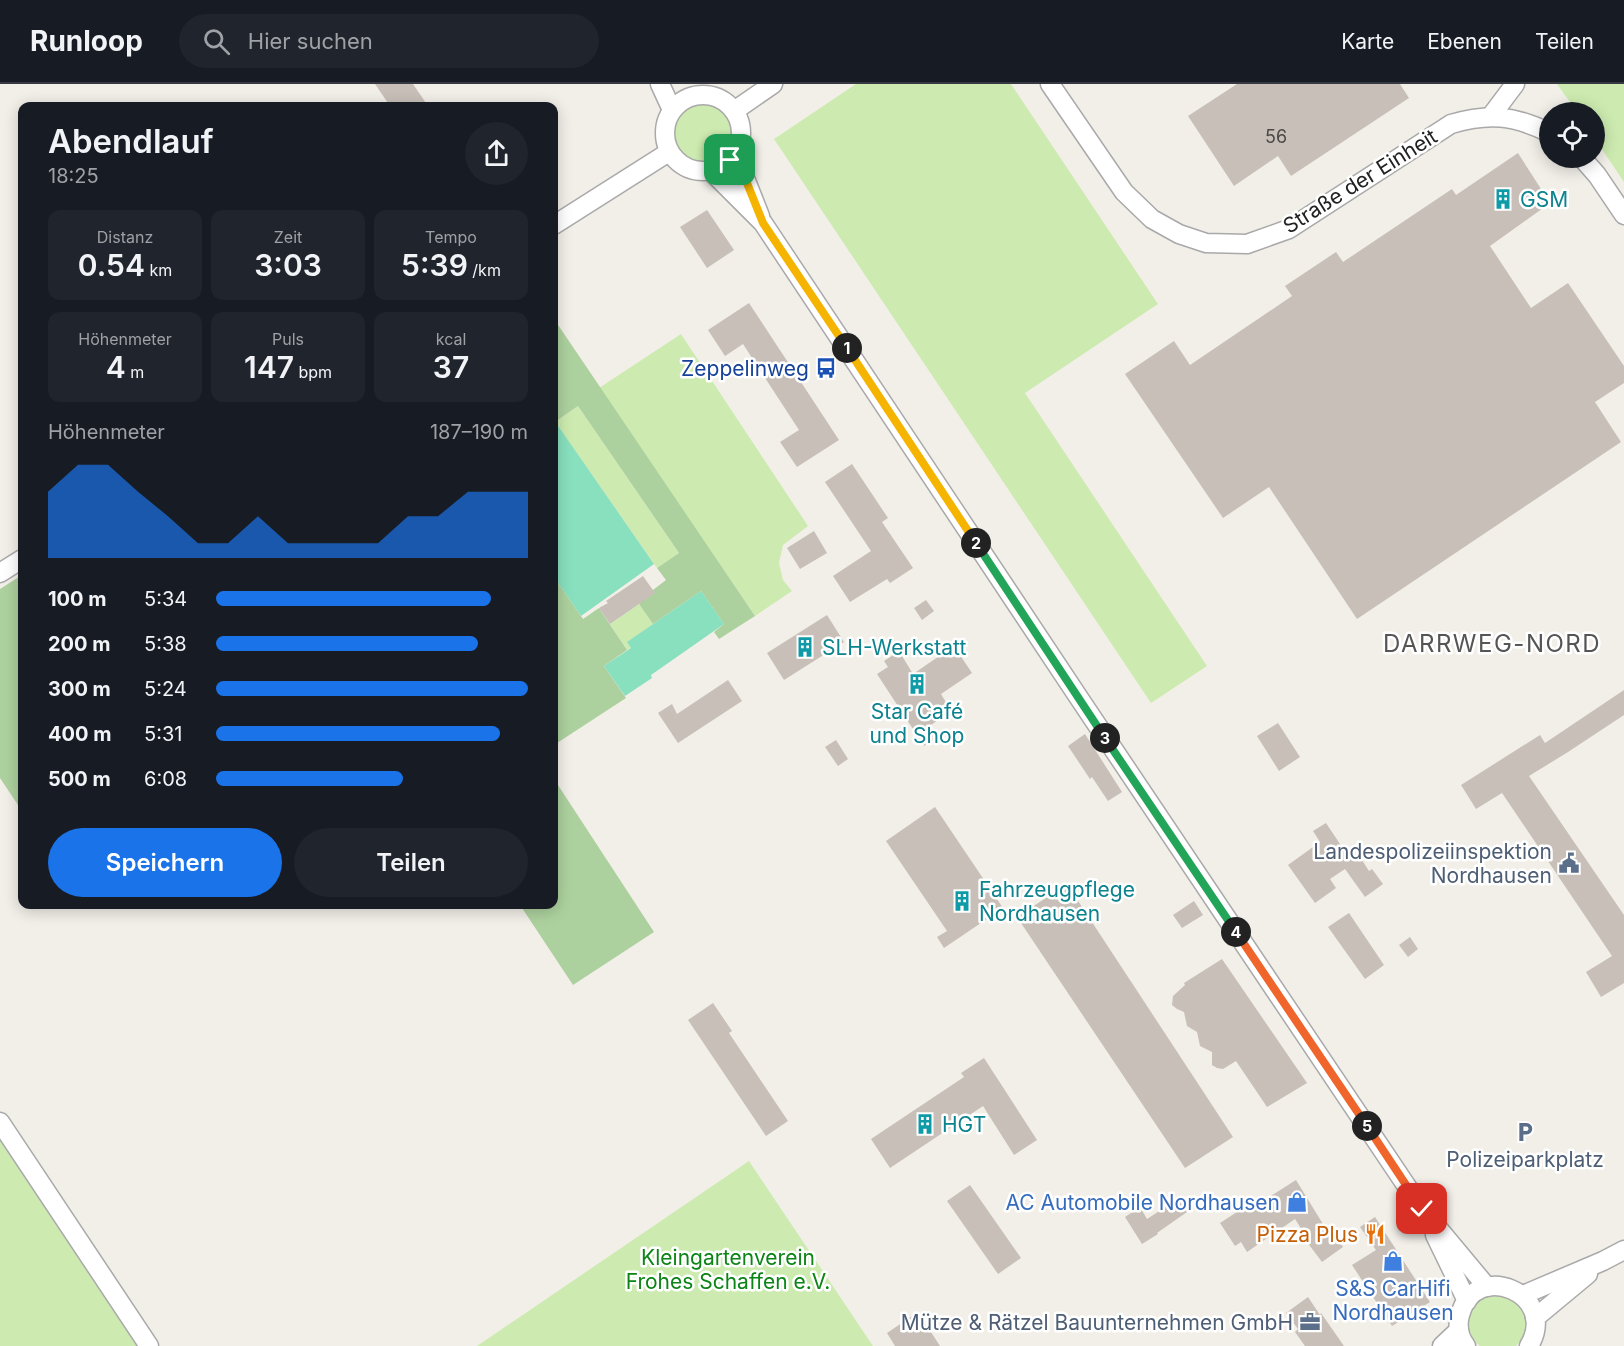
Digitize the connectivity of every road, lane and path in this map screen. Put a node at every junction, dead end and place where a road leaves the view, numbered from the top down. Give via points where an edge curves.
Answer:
1 (660, 84) edge
2 (773, 84) edge
3 (1050, 84) edge
4 (1515, 84) edge
5 (690, 89) edge
6 (672, 110) junction
7 (734, 111) junction
8 (1491, 116) junction
9 (1539, 128) edge
10 (669, 152) junction
11 (735, 153) junction
12 (1591, 168) edge
13 (711, 171) junction
14 (1624, 215) edge
15 (558, 222) edge
16 (763, 223) junction
17 (18, 562) edge
18 (0, 573) edge
19 (0, 1122) edge
20 (1422, 1209) junction
21 (1624, 1250) edge
22 (1604, 1261) junction
23 (1487, 1287) junction
24 (1522, 1295) junction
25 (1467, 1300) junction
26 (1535, 1318) junction
27 (1462, 1338) edge
28 (1533, 1343) edge
29 (148, 1346) edge
30 (1442, 1346) edge

1 - 6 street
2 - 7 street
3 - 8 street, Straße der Einheit via 1124,192 1152,219 1206,243 1247,244 1289,230 1450,124
4 - 8 street
5 - 6 street
5 - 7 street via 715,96
6 - 10 street via 664,130
7 - 11 street via 741,132
8 - 9 street, Straße der Einheit
10 - 13 street via 687,168
10 - 15 street
11 - 13 street
11 - 16 street
12 - 14 street
13 - 16 street
16 - 20 street
17 - 18 street
19 - 29 street
20 - 23 street
20 - 25 street
21 - 22 street
22 - 24 street
22 - 26 street
23 - 24 street via 1507,1287
23 - 25 street
24 - 26 street
25 - 27 street via 1459,1320
26 - 28 street
27 - 30 street

